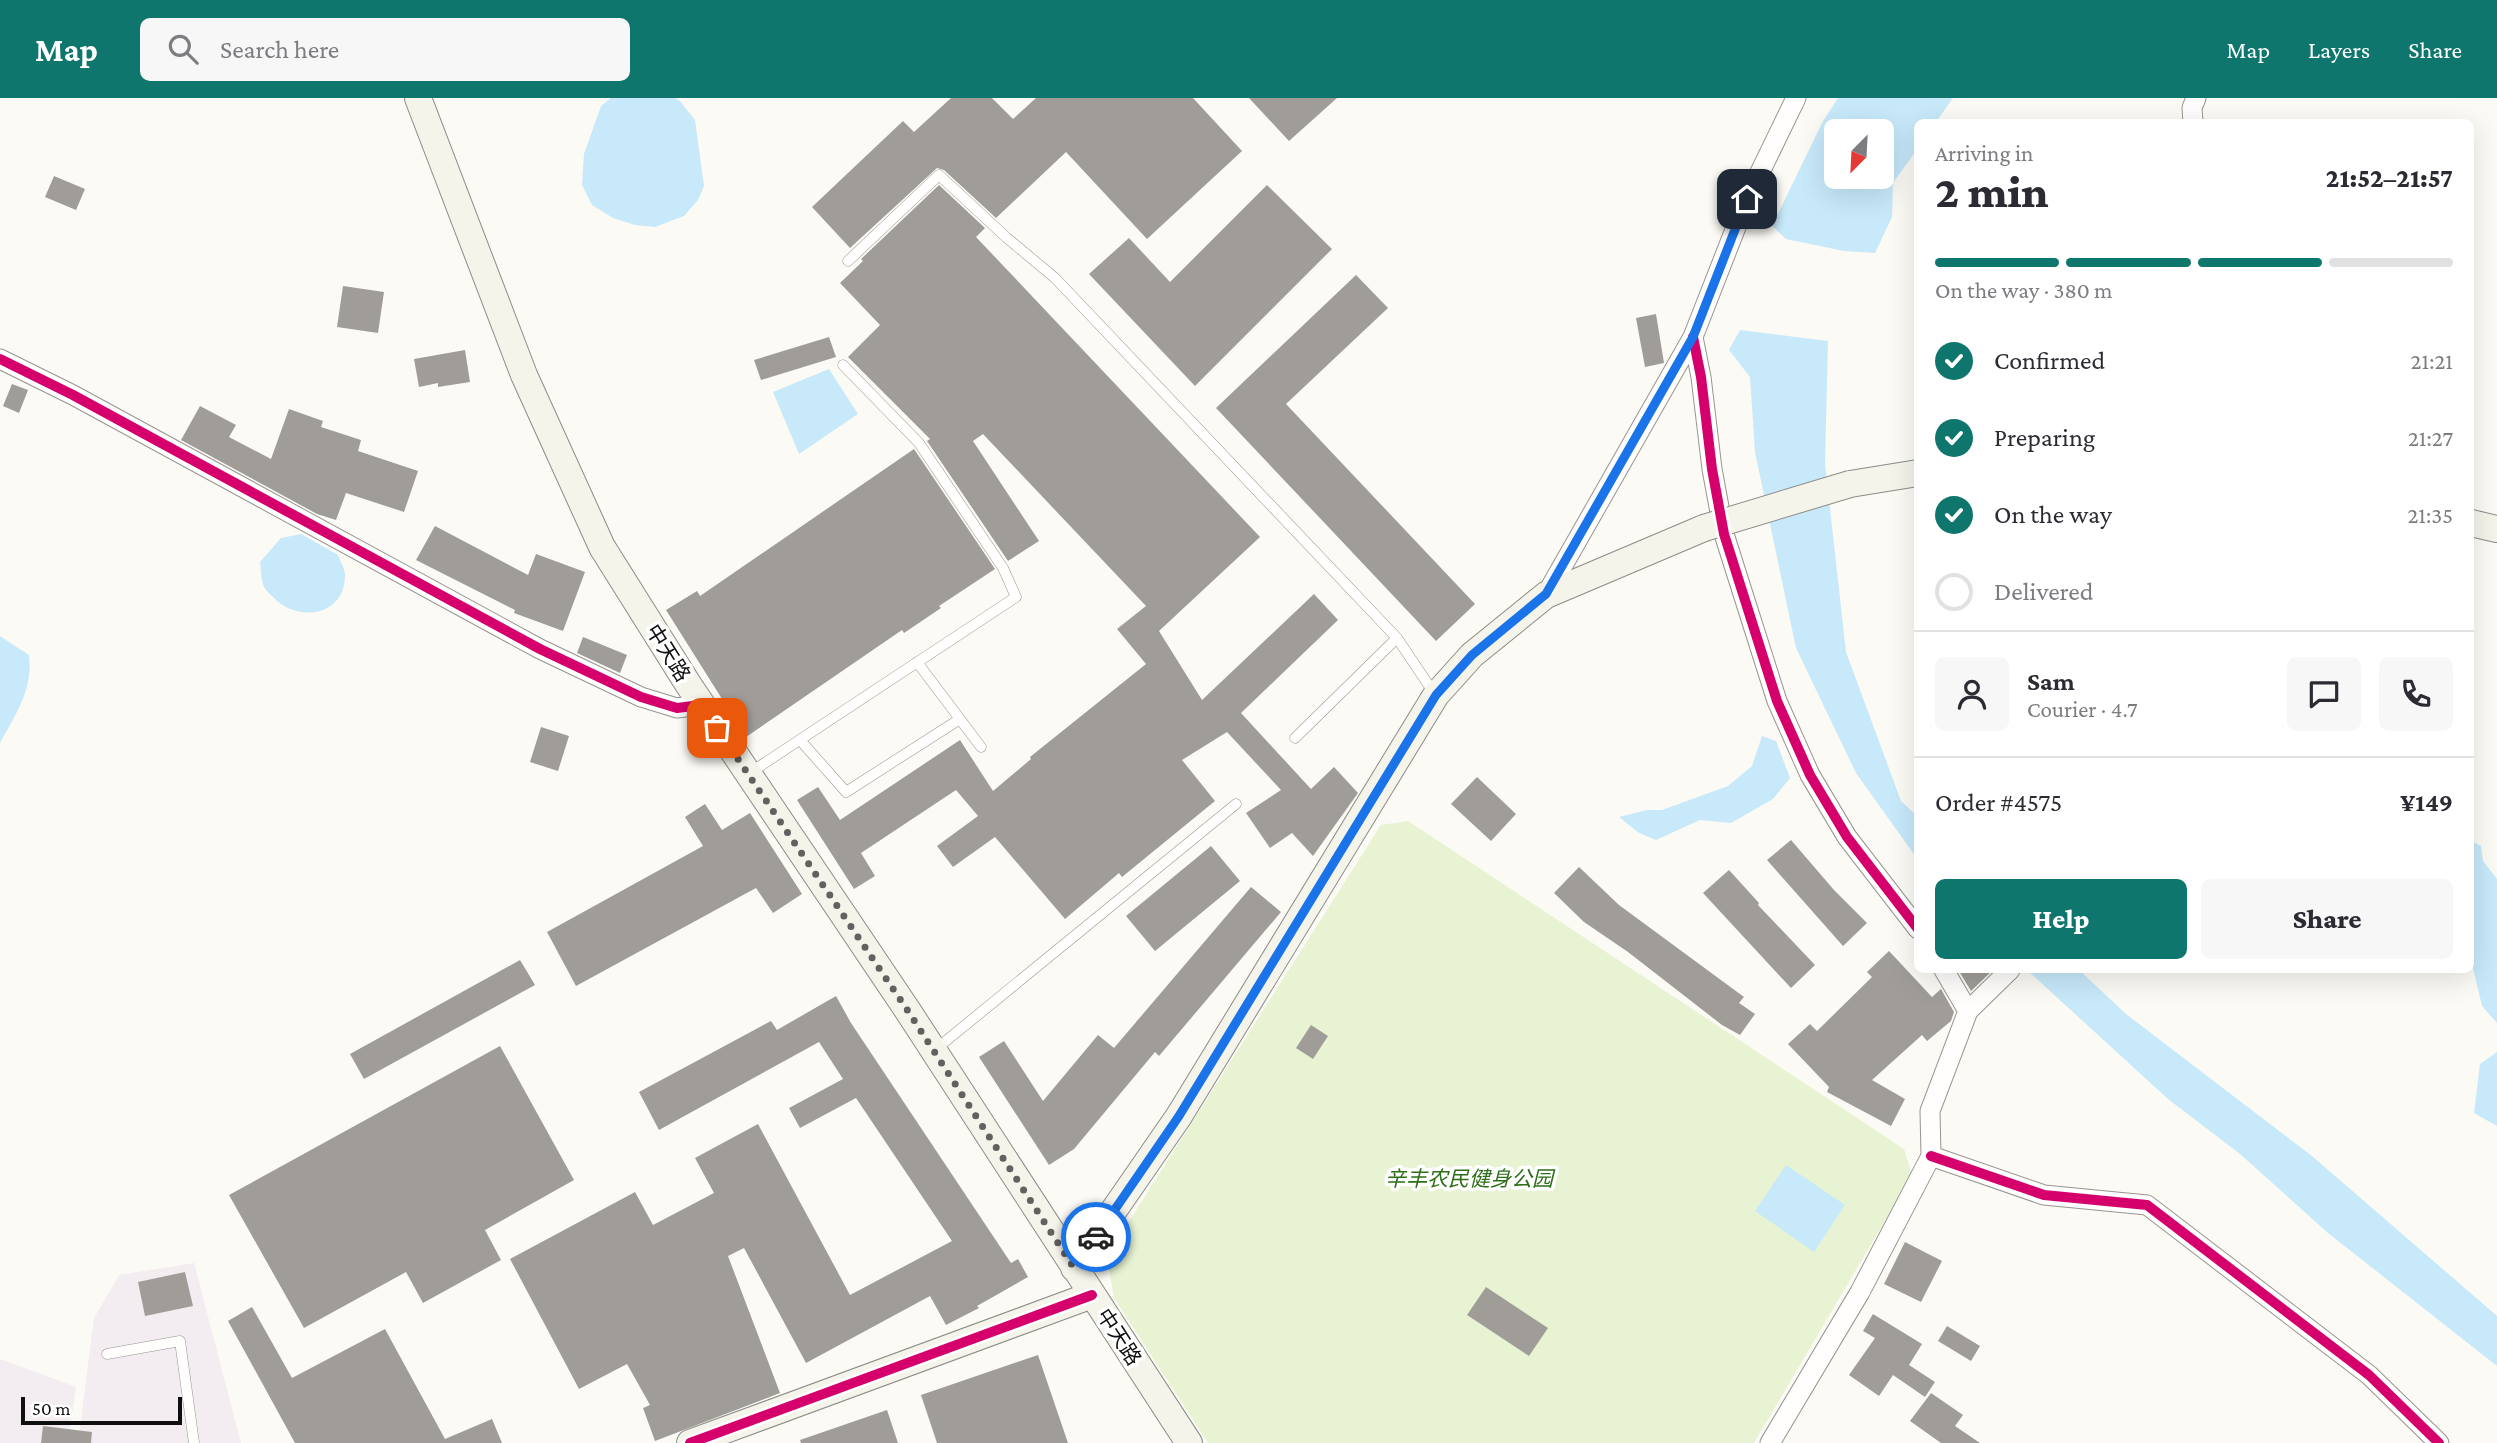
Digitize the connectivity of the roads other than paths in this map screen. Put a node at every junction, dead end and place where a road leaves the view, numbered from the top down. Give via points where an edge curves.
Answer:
1 (418, 98) edge
2 (1796, 98) edge
3 (2196, 98) edge
4 (2193, 119) edge
5 (848, 261) dead end
6 (1693, 337) junction
7 (0, 359) edge
8 (843, 365) dead end
9 (1914, 474) edge
10 (2474, 524) edge
11 (2497, 529) edge
12 (1546, 594) junction
13 (1396, 638) junction
14 (918, 662) junction
15 (1436, 695) junction
16 (701, 705) junction
17 (960, 719) junction
18 (1295, 738) dead end
19 (800, 740) junction
20 (981, 747) dead end
21 (748, 774) junction
22 (1236, 804) dead end
23 (1914, 924) edge
24 (1946, 973) edge
25 (2005, 974) edge
26 (1968, 1011) junction
27 (934, 1051) junction
28 (1931, 1156) junction
29 (1074, 1268) junction
30 (1092, 1295) junction
31 (107, 1354) dead end
32 (194, 1443) edge
33 (690, 1443) edge
34 (1189, 1443) edge
35 (1770, 1443) edge
36 (2439, 1443) edge

1 - 16 main road, 中天路 via 524,375 602,547
2 - 6 street via 1747,199
3 - 4 street
5 - 13 lane via 939,175 1055,278
6 - 12 street
6 - 23 street via 1724,534 1777,701 1810,775 1847,837
7 - 16 street via 540,649 641,697 677,708
8 - 14 lane via 919,443 1003,568 1016,597
9 - 12 main road, bridge via 1850,484 1704,528
10 - 11 main road
12 - 15 main road via 1472,655
13 - 15 lane
13 - 18 lane
14 - 17 lane
14 - 19 lane
15 - 29 main road via 1179,1116
16 - 21 main road, 中天路
17 - 19 lane via 846,792
17 - 20 lane
19 - 21 lane
21 - 27 main road, 中天路
22 - 27 lane
24 - 26 street
25 - 26 street
26 - 28 street via 1930,1111
27 - 29 main road, 中天路
28 - 35 street via 1860,1293
28 - 36 street via 2044,1195 2147,1205 2369,1375
29 - 30 main road, 中天路
30 - 33 main road
30 - 34 main road, 中天路
31 - 32 lane via 180,1341

